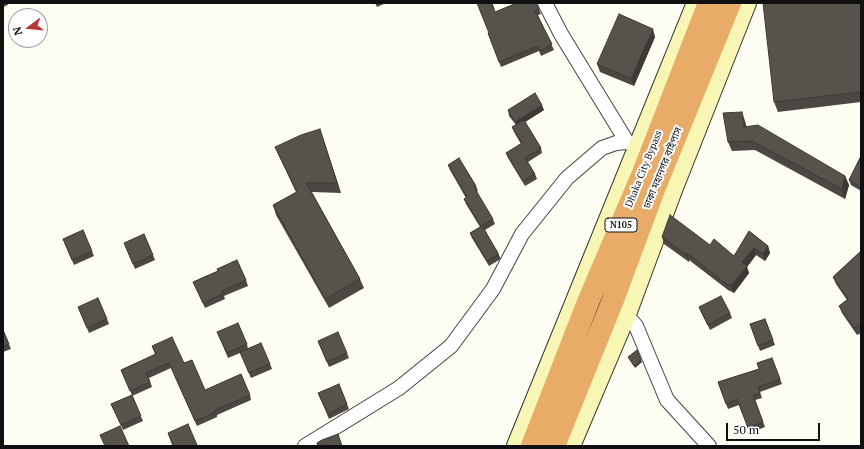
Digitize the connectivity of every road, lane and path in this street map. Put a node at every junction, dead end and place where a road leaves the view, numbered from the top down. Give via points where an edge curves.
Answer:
1 (545, 3) edge
2 (697, 3) edge
3 (709, 3) edge
4 (730, 3) edge
5 (746, 3) edge
6 (632, 144) junction
7 (626, 314) junction
8 (305, 446) edge
9 (517, 446) edge
10 (532, 446) edge
11 (554, 446) edge
12 (570, 446) edge
13 (709, 446) edge

1 - 6 street via 561,34
2 - 6 main road
3 - 10 highway, Dhaka City Bypass / N105
4 - 11 highway, ঢাকা মহানগর বাইপাস / N105
5 - 7 main road
6 - 8 street via 616,143 602,148 567,178 522,234 493,289 451,346 399,388
6 - 9 main road
7 - 12 main road
7 - 13 street via 636,326 667,400

